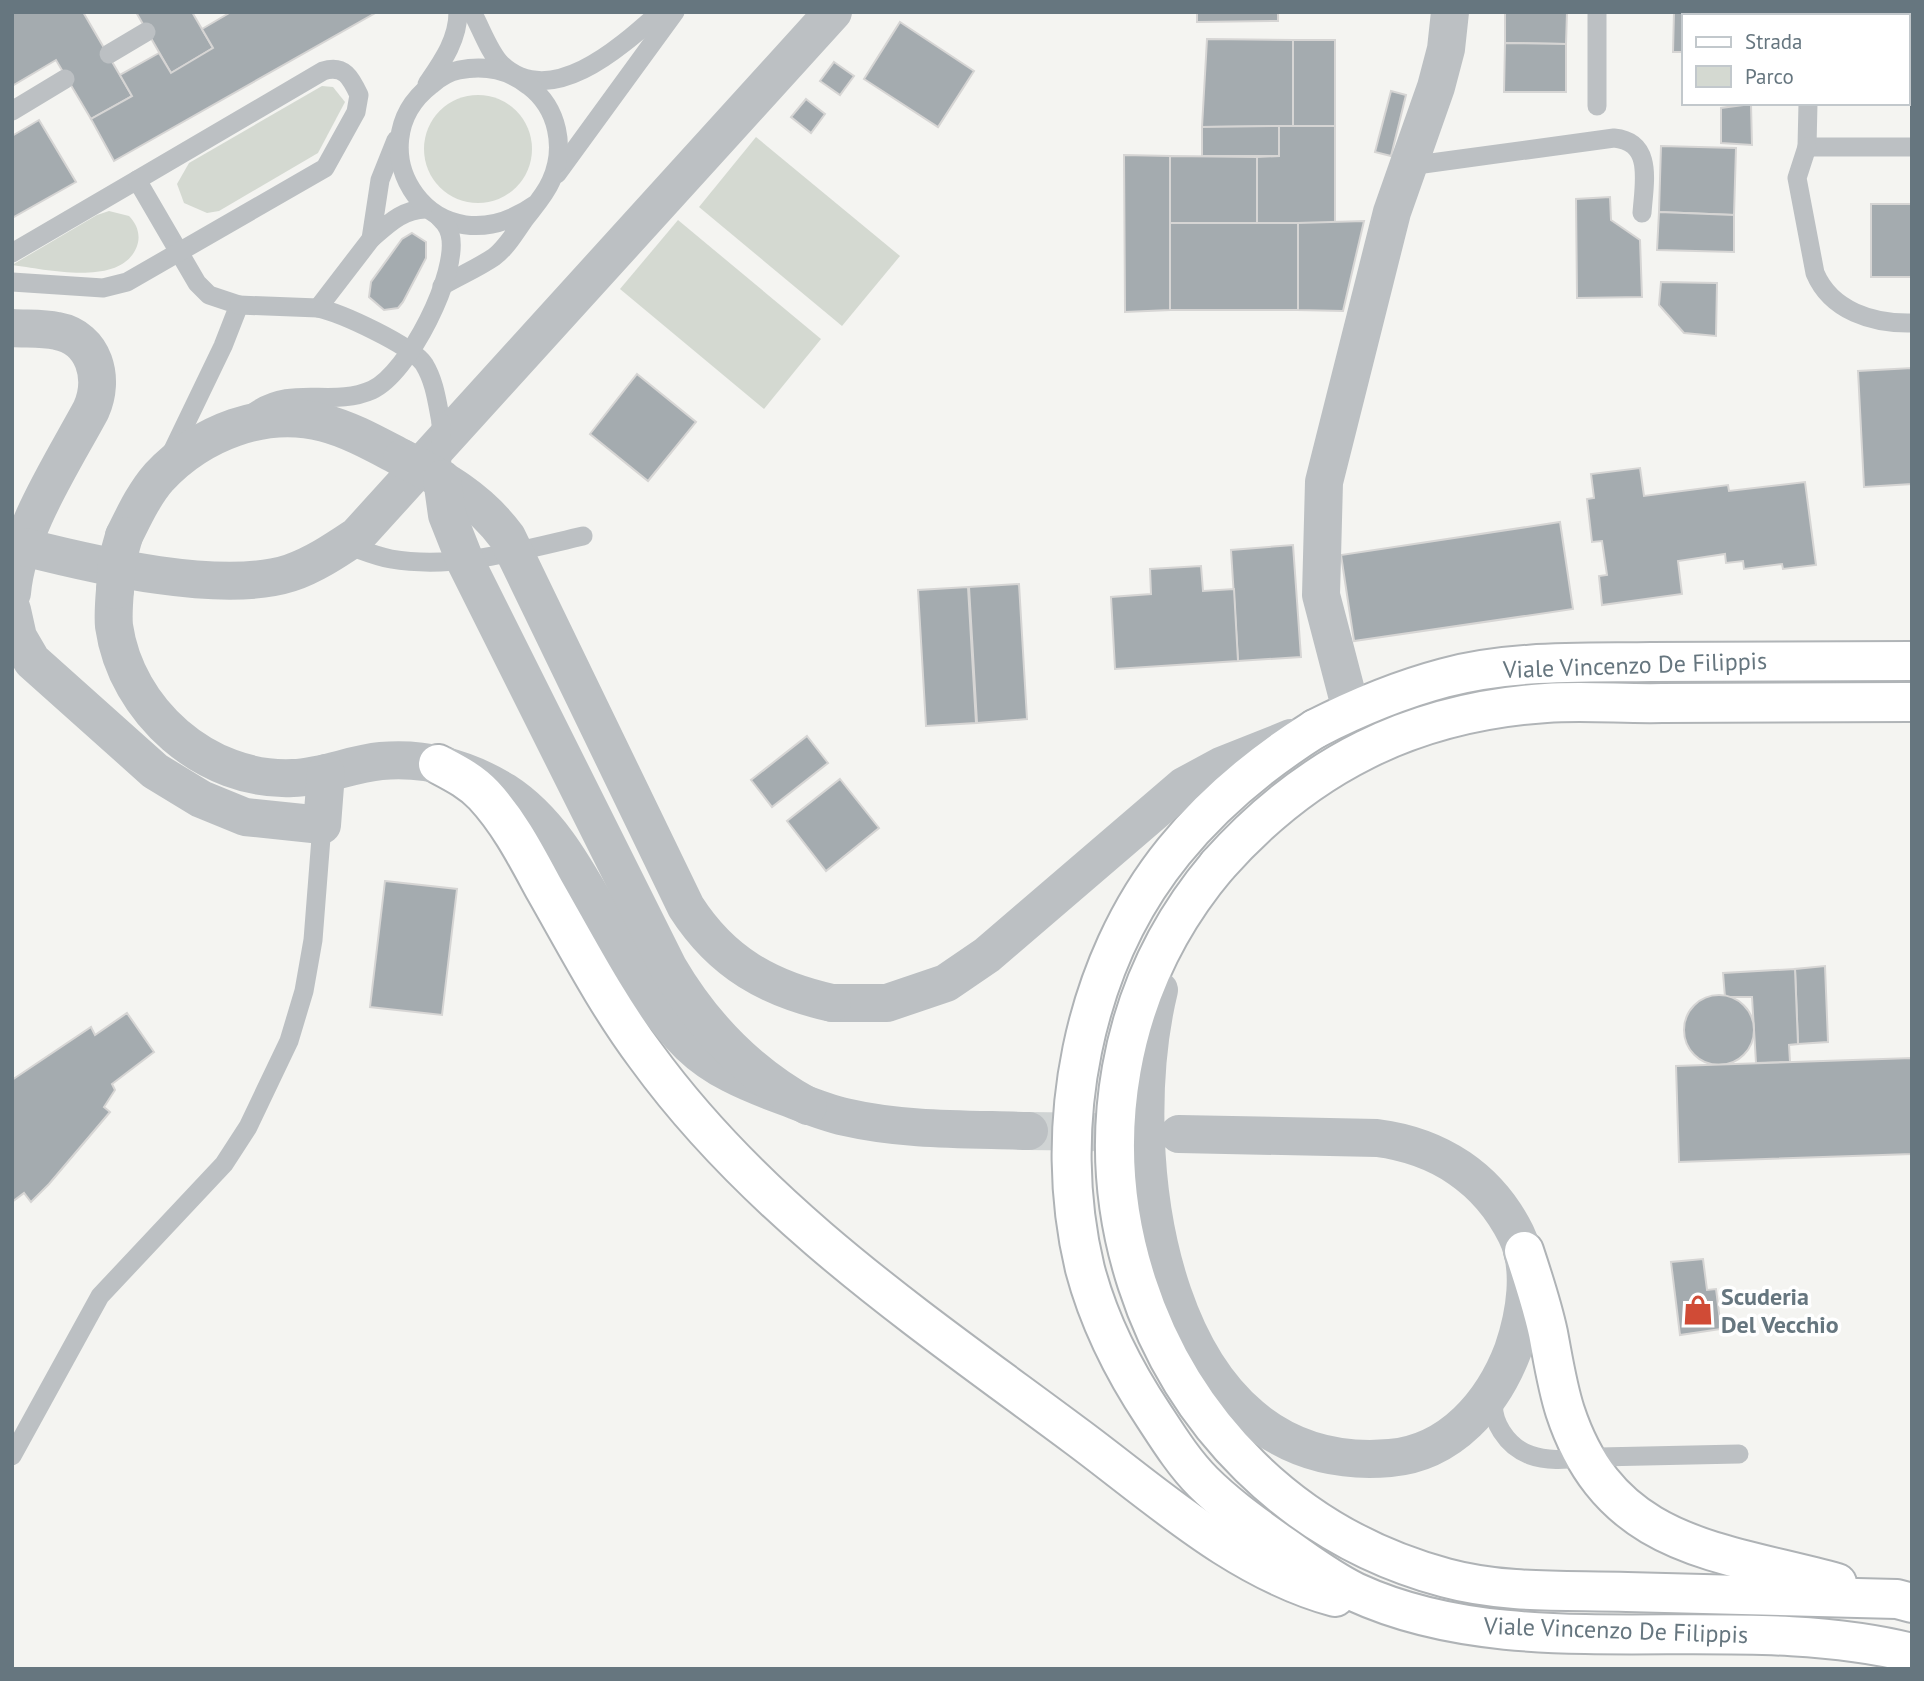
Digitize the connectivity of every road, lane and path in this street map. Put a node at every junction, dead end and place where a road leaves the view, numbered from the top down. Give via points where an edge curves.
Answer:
1 (458, 12) edge
2 (472, 12) edge
3 (660, 12) edge
4 (675, 12) edge
5 (833, 12) edge
6 (1450, 12) edge
7 (1597, 12) edge
8 (146, 32) dead end
9 (109, 54) dead end
10 (517, 77) junction
11 (65, 79) dead end
12 (421, 92) junction
13 (1808, 105) edge
14 (1597, 106) dead end
15 (409, 110) junction
16 (12, 111) edge
17 (1807, 147) junction
18 (1912, 147) edge
19 (1409, 166) junction
20 (138, 180) junction
21 (550, 184) junction
22 (536, 204) junction
23 (433, 213) junction
24 (1642, 213) dead end
25 (371, 239) junction
26 (12, 253) edge
27 (178, 253) junction
28 (12, 282) edge
29 (442, 285) junction
30 (239, 305) junction
31 (318, 308) junction
32 (1912, 323) edge
33 (12, 328) edge
34 (410, 352) junction
35 (230, 429) junction
36 (159, 477) junction
37 (442, 479) junction
38 (583, 537) dead end
39 (344, 544) junction
40 (24, 547) junction
41 (12, 593) edge
42 (12, 610) edge
43 (1912, 661) edge
44 (1912, 702) edge
45 (1351, 710) junction
46 (1315, 729) junction
47 (424, 763) junction
48 (326, 773) junction
49 (322, 825) junction
50 (1218, 865) junction
51 (808, 1106) junction
52 (1029, 1130) tunnel mouth
53 (1179, 1133) tunnel mouth
54 (1524, 1251) junction
55 (1498, 1385) junction
56 (1739, 1454) dead end
57 (12, 1456) edge
58 (1584, 1458) junction
59 (1904, 1601) edge
60 (1423, 1615) junction
61 (1912, 1653) edge

1 - 12 lane via 446,56
2 - 10 lane via 499,62
3 - 10 lane via 621,47 582,72 547,79
4 - 21 lane
5 - 39 street via 391,501 357,537
6 - 19 street via 1436,87
7 - 14 lane
8 - 9 lane
10 - 12 lane via 498,69 456,70
10 - 21 lane via 537,92 555,124 558,160
11 - 16 lane
12 - 15 lane
13 - 17 lane
15 - 23 lane via 400,135 401,163 410,188
15 - 25 lane via 380,180
17 - 18 lane
17 - 32 lane via 1797,178 1821,287 1833,299 1875,322
19 - 24 lane via 1625,139 1641,151 1644,164
19 - 45 street via 1392,212 1324,482 1321,595
20 - 26 lane
20 - 27 lane
20 - 27 lane via 323,71 337,68 349,76 359,104 325,168
21 - 22 lane
22 - 23 lane via 514,219 489,227 463,226
22 - 29 lane via 493,258
23 - 25 lane via 415,208
23 - 29 lane via 447,225 452,246
25 - 31 lane
27 - 28 lane via 115,287
27 - 30 lane via 209,295
29 - 34 lane
30 - 31 lane
30 - 36 lane via 195,408
31 - 34 lane via 350,318
33 - 40 street via 58,331 74,337 86,348 99,378 98,395 37,510
34 - 35 lane via 398,370 372,390 268,402
34 - 37 lane, bridge via 431,378 441,422
35 - 36 street via 195,446
35 - 37 street, bridge via 293,418 323,422
36 - 48 street, bridge via 124,536 115,590 114,625 144,702 200,755 248,773 295,778
37 - 46 street, bridge via 481,506 507,537 700,928 717,948 755,977 799,996 832,1003 887,1003 946,983 987,956 1184,786
37 - 51 street, bridge via 447,515 466,563 674,978 688,1001 741,1058
38 - 39 lane via 498,556 437,562 390,559
39 - 40 street via 291,573 252,581 207,581
40 - 41 street
42 - 49 street via 32,661 155,771 201,799 245,817
43 - 45 main road, Viale Vincenzo De Filippis via 1528,665 1444,678
44 - 50 main road, Viale Vincenzo De Filippis via 1549,703 1461,716 1389,737 1334,764 1270,813
45 - 46 main road, Viale Vincenzo De Filippis
46 - 60 main road, Viale Vincenzo De Filippis via 1274,755 1206,815 1171,855 1116,949 1080,1059 1072,1139 1077,1220 1085,1269 1120,1361 1202,1481 1240,1515 1313,1567 1356,1592
47 - 48 street via 380,761
47 - 51 street, bridge via 459,769 528,808 550,832 666,1019 713,1064 745,1082
47 - 60 main road via 465,778 502,816 610,1004 647,1058 737,1162 813,1235 1228,1549 1301,1588
48 - 49 street
49 - 57 lane via 304,991 289,1041 248,1127 224,1164 100,1296
50 - 55 street via 1170,953 1152,1022 1148,1066 1148,1190 1161,1256 1189,1332 1213,1373 1253,1419 1321,1454 1353,1459 1404,1457 1457,1432
50 - 59 main road, Viale Vincenzo De Filippis via 1184,910 1147,984 1121,1080 1116,1168 1129,1263 1146,1313 1164,1354 1227,1443 1260,1478 1316,1518 1376,1551 1445,1578 1520,1589
51 - 52 street via 842,1117 913,1127
53 - 54 street via 1377,1138 1433,1151 1480,1183 1499,1203
54 - 55 street via 1523,1307 1516,1341
54 - 58 main road via 1540,1296 1564,1409
55 - 58 lane via 1494,1414 1518,1449 1544,1458
56 - 58 lane
58 - 59 main road via 1618,1502 1661,1532
60 - 61 main road, Viale Vincenzo De Filippis via 1526,1631 1795,1634

